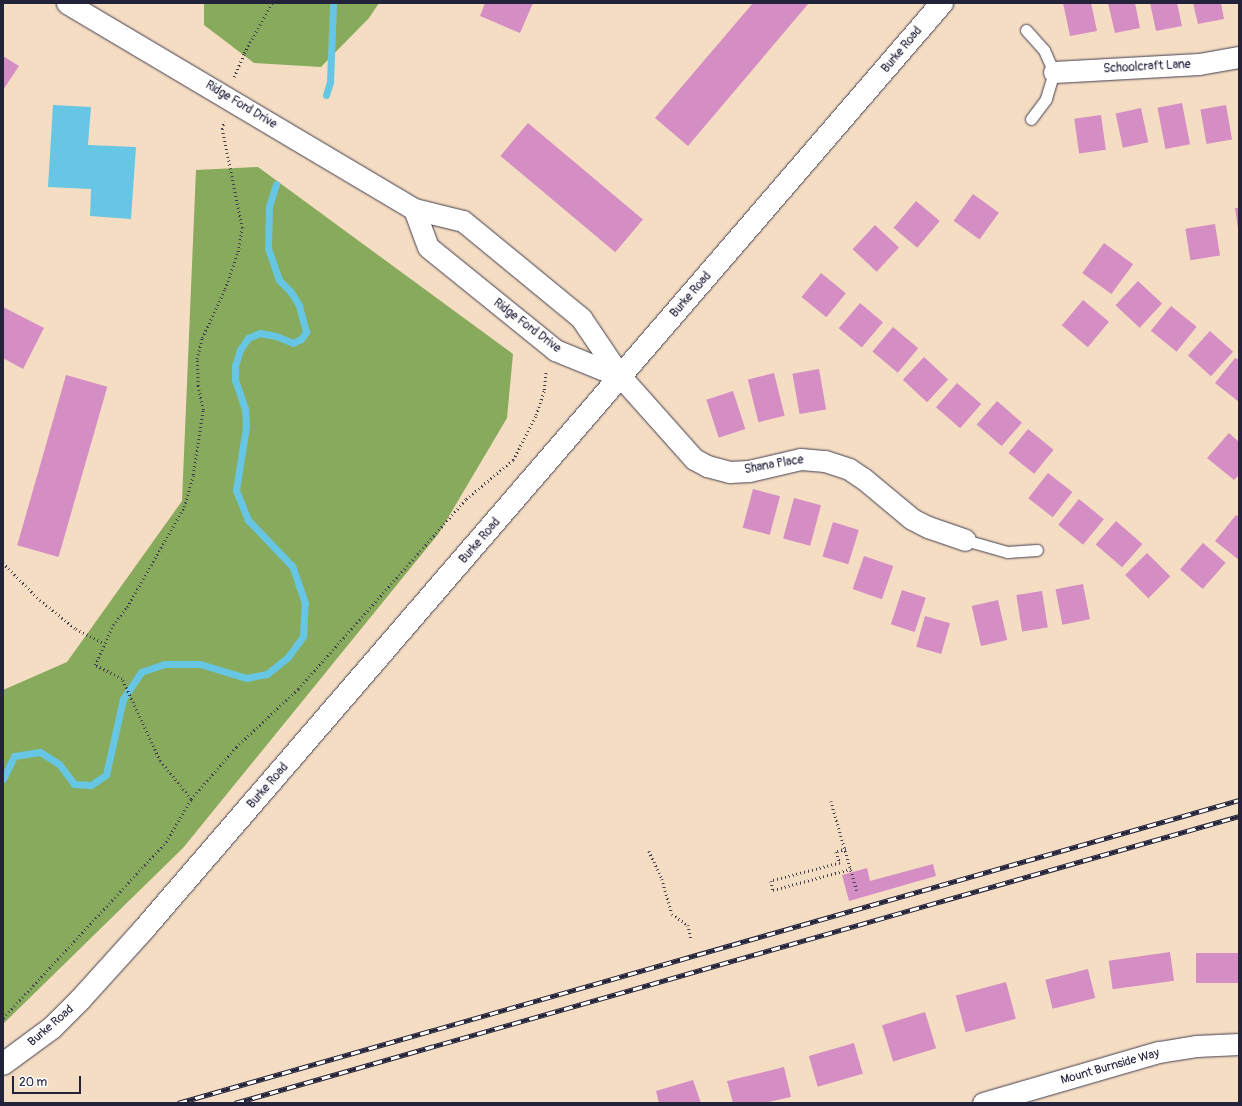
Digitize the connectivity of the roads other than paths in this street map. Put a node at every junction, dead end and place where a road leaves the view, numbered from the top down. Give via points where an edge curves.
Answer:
1 (67, 3) edge
2 (942, 3) edge
3 (1026, 30) dead end
4 (1239, 57) edge
5 (1054, 72) junction
6 (1031, 119) dead end
7 (414, 209) junction
8 (621, 377) junction
9 (965, 540) joint
10 (1037, 550) dead end
11 (1239, 1044) edge
12 (3, 1064) edge
13 (1043, 1095) edge
14 (983, 1103) edge

1 - 7 street, Ridge Ford Drive
2 - 8 street, Burke Road
3 - 5 lane via 1044,50
4 - 5 street, Schoolcraft Lane via 1199,64
5 - 6 lane via 1046,99
7 - 8 street, Ridge Ford Drive via 463,221 581,318
7 - 8 street, Ridge Ford Drive via 428,248 560,352
8 - 9 street, Shana Place via 650,407 680,446 694,459 707,466 729,472 749,472 801,459 825,461 849,469 912,519
8 - 12 street, Burke Road via 334,712 80,1000 52,1028
9 - 10 lane, Shana Place via 1007,552
11 - 13 street, Mount Burnside Way via 1196,1046 1159,1052
13 - 14 street, Mount Burnside Way

